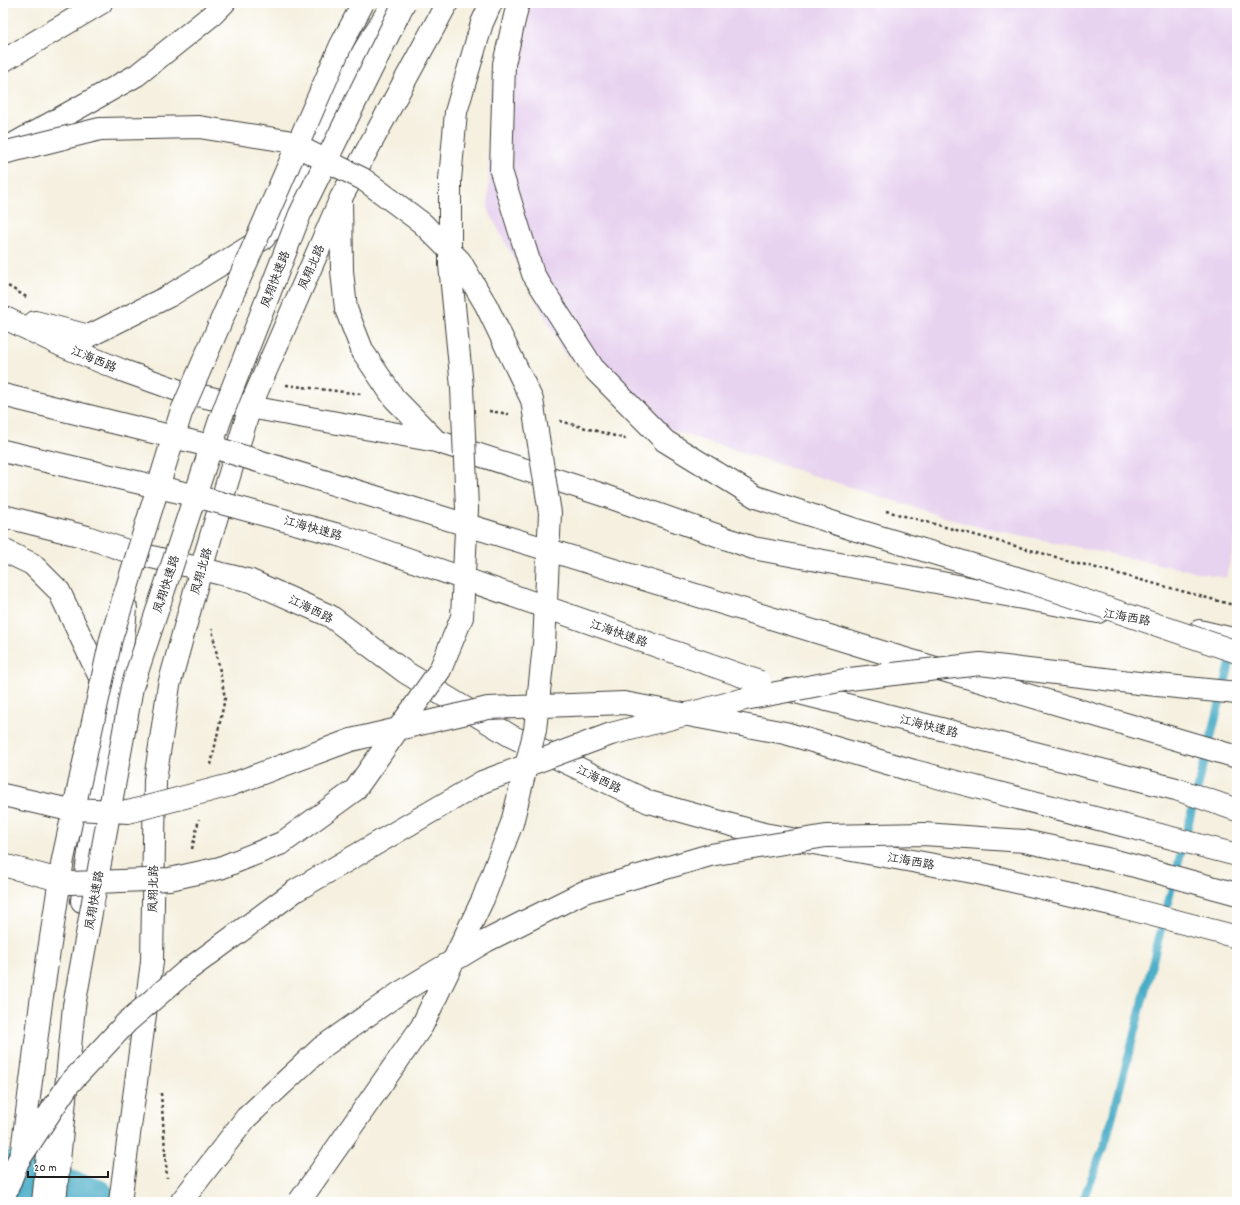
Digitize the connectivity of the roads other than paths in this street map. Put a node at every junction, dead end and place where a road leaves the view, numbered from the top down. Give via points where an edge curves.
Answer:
1 (101, 3) edge
2 (224, 3) edge
3 (363, 3) edge
4 (393, 3) edge
5 (404, 3) edge
6 (447, 3) edge
7 (491, 3) edge
8 (518, 3) edge
9 (3, 61) edge
10 (3, 150) edge
11 (3, 154) edge
12 (341, 198) junction
13 (268, 235) junction
14 (3, 315) edge
15 (180, 391) junction
16 (3, 395) edge
17 (250, 407) junction
18 (436, 441) junction
19 (3, 451) edge
20 (3, 516) edge
21 (3, 550) edge
22 (127, 551) junction
23 (201, 569) junction
24 (1237, 640) edge
25 (1237, 652) edge
26 (1237, 693) edge
27 (116, 711) junction
28 (1234, 756) edge
29 (3, 794) edge
30 (1227, 808) edge
31 (1237, 855) edge
32 (3, 865) edge
33 (1237, 894) edge
34 (1228, 935) edge
35 (122, 1193) edge
36 (3, 1199) edge
37 (16, 1202) edge
38 (43, 1202) edge
39 (55, 1202) edge
40 (181, 1202) edge
41 (299, 1202) edge

1 - 9 main road
2 - 10 main road via 138,75
3 - 37 main road, bridge via 338,52 181,413 111,639 63,859 41,1003
4 - 13 main road via 348,77
5 - 39 main road, 凤翔快速路, bridge via 297,222 220,420 132,687 74,1006
6 - 12 main road, 凤翔北路
7 - 32 main road, bridge via 482,23 456,112 450,180 450,265 462,387 467,509 462,617 440,670 355,790 282,843 220,868 170,879 71,883
8 - 25 main road, bridge via 504,64 501,171 533,274 593,368 665,441 756,496 1030,582
11 - 41 main road, bridge via 100,129 199,127 287,141 363,179 422,223 460,261 486,305 532,400 550,513 544,645 535,730 512,823 482,899 422,1026
12 - 17 main road, 凤翔北路
12 - 18 main road via 342,271 346,309 363,352 394,398
13 - 14 main road via 169,296 89,336
13 - 15 main road via 190,366
14 - 15 main road, 江海西路 via 84,355
15 - 17 main road, 江海西路
15 - 22 main road
16 - 28 main road, bridge via 206,445 885,653
17 - 18 main road, 江海西路
17 - 23 main road, 凤翔北路
18 - 24 main road, 江海西路 via 606,496 753,548 1212,633
19 - 30 main road, 江海快速路, bridge via 188,494 339,535 760,682 1176,789
20 - 22 main road, 江海西路 via 87,537
21 - 27 main road via 32,564 59,591
22 - 23 main road, 江海西路
22 - 27 main road via 126,602
23 - 34 main road, 江海西路 via 251,580 330,616 405,672 511,736 649,802 764,834 978,873
23 - 35 main road, 凤翔北路 via 169,685 155,780 152,962
26 - 36 main road, bridge via 980,664 850,679 745,699 611,734 482,782 295,891 185,972 127,1022 69,1084 18,1161
27 - 38 main road via 102,763 49,1129
29 - 31 main road, bridge via 61,808 128,812 230,785 351,740 488,708 624,703 785,733 914,771
33 - 40 main road, bridge via 1116,861 1024,842 924,834 826,836 710,855 584,892 486,941 398,994 321,1048 246,1118

